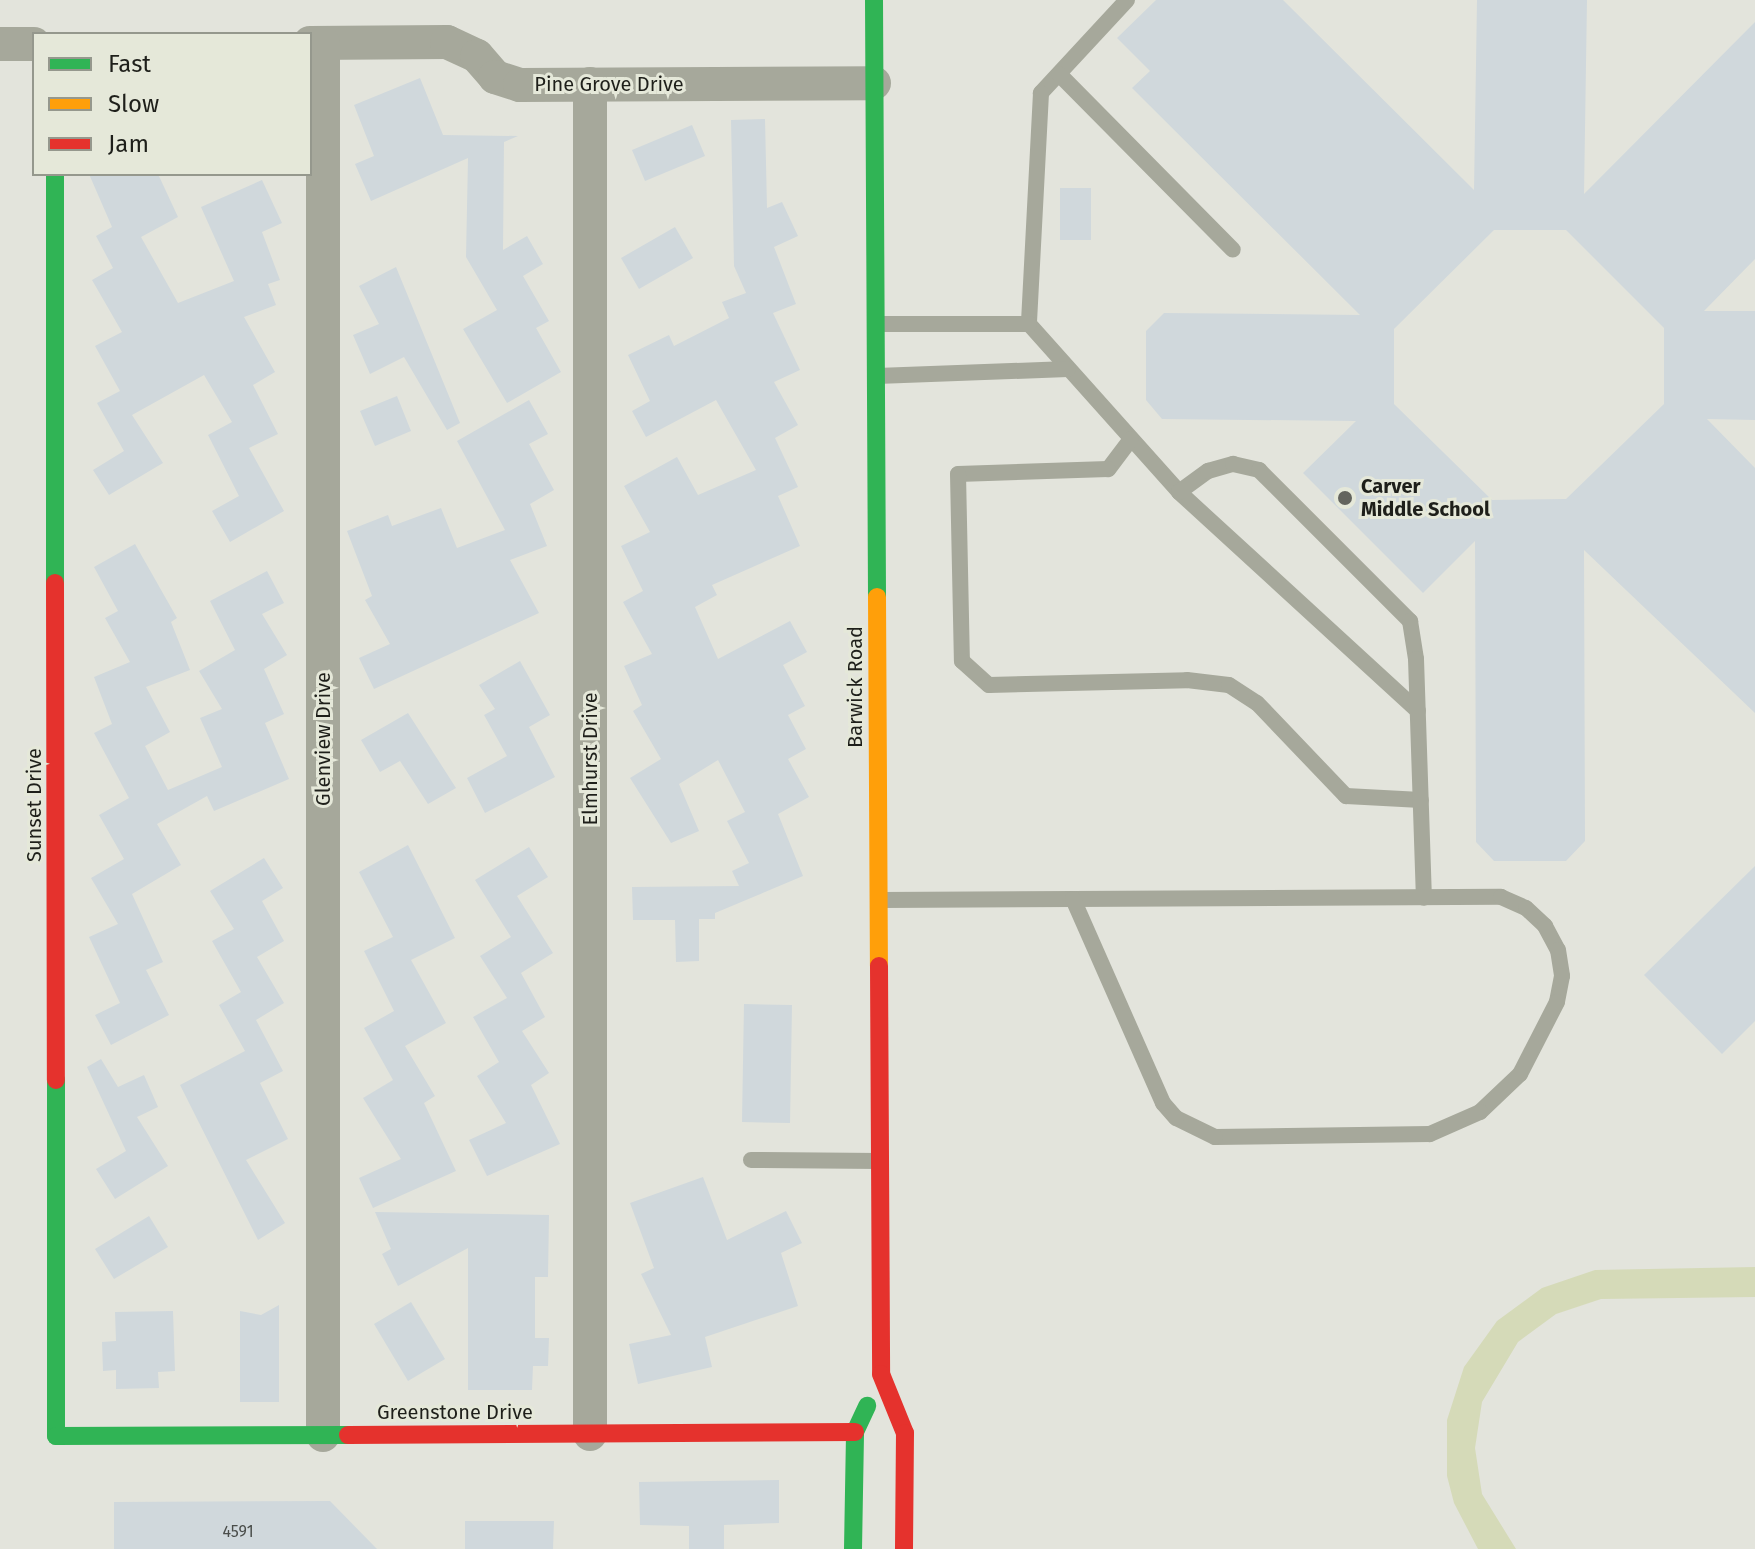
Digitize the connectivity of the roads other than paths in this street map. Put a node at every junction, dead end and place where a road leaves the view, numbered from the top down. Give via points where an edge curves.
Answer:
1 (874, 0) edge
2 (1127, 0) edge
3 (316, 43) edge
4 (0, 44) edge
5 (32, 44) edge
6 (1059, 74) junction
7 (874, 83) junction
8 (590, 84) junction
9 (55, 176) edge
10 (1233, 250) dead end
11 (875, 324) junction
12 (1029, 324) junction
13 (1068, 369) junction
14 (876, 376) junction
15 (1131, 439) junction
16 (1179, 492) junction
17 (1418, 711) junction
18 (1421, 800) junction
19 (1424, 898) junction
20 (1073, 899) junction
21 (878, 900) junction
22 (751, 1160) dead end
23 (880, 1161) junction
24 (881, 1374) junction
25 (855, 1432) junction
26 (590, 1434) junction
27 (323, 1435) junction
28 (56, 1436) joint
29 (853, 1549) edge
30 (904, 1549) edge

1 - 7 street, Barwick Road
2 - 6 lane
3 - 8 street, Pine Grove Drive via 447,42 477,56 495,77 520,85
3 - 27 street, Glenview Drive
4 - 5 street
6 - 10 lane
6 - 12 lane via 1041,93
7 - 8 street, Pine Grove Drive
7 - 11 street, Barwick Road
8 - 26 street, Elmhurst Drive
9 - 28 street, Sunset Drive
11 - 12 lane
11 - 14 street, Barwick Road
12 - 13 lane
13 - 14 lane
13 - 15 lane
14 - 21 street, Barwick Road
15 - 16 lane
15 - 18 lane via 1108,469 958,474 962,661 989,685 1187,680 1229,685 1257,703 1346,796
16 - 17 lane
16 - 17 lane via 1208,471 1233,464 1259,470 1410,621
17 - 18 lane
18 - 19 lane
19 - 20 lane
19 - 20 lane via 1501,897 1526,908 1545,926 1558,950 1562,976 1557,1002 1520,1074 1480,1112 1430,1134 1375,1138 1215,1137 1176,1118 1153,1083
20 - 21 lane
21 - 23 street, Barwick Road
22 - 23 lane
23 - 24 street, Barwick Road
24 - 25 street, Barwick Road
24 - 30 street, Barwick Road via 905,1433
25 - 26 street, Greenstone Drive
25 - 29 street, Barwick Road
26 - 27 street, Greenstone Drive
27 - 28 street, Greenstone Drive

